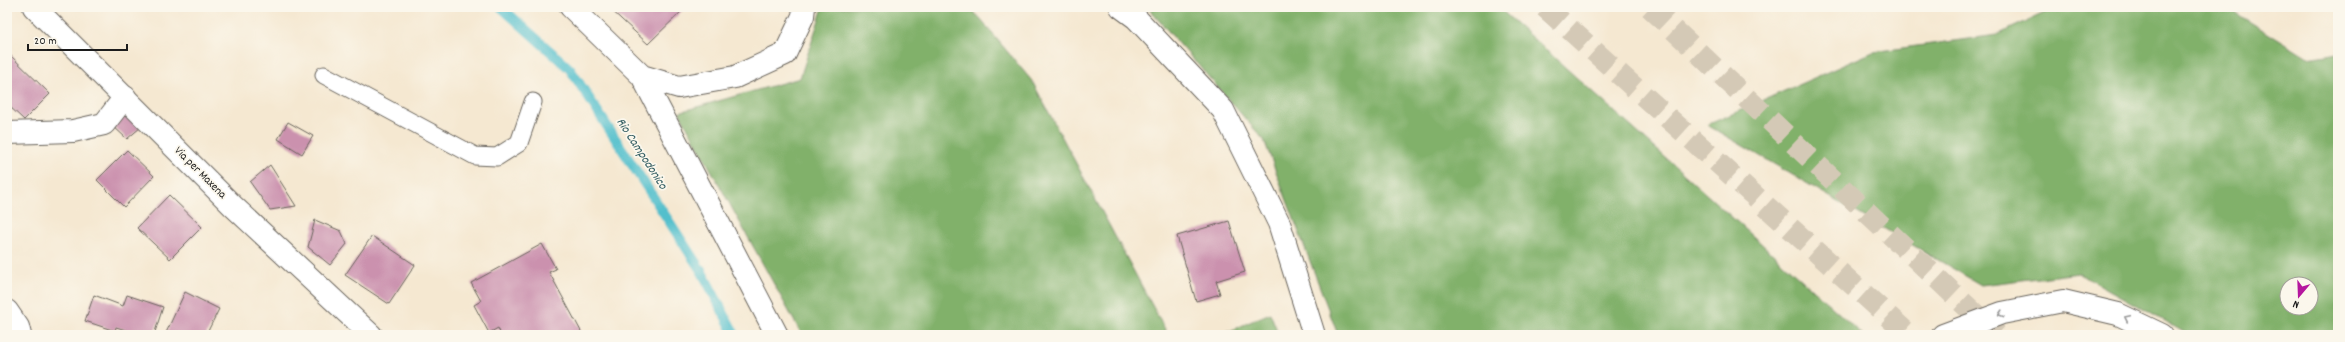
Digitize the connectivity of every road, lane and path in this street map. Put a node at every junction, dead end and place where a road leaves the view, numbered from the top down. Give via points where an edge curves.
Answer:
1 (34, 7) edge
2 (571, 7) edge
3 (804, 7) edge
4 (1121, 7) edge
5 (324, 75) dead end
6 (642, 76) junction
7 (125, 97) junction
8 (533, 102) dead end
9 (7, 133) edge
10 (7, 311) edge
11 (20, 335) edge
12 (371, 335) edge
13 (777, 335) edge
14 (1314, 335) edge
15 (1943, 335) edge
16 (2162, 335) edge

1 - 7 main road, Via per Maxena
2 - 6 main road
3 - 6 main road via 803,16 785,54 735,77 679,88
4 - 14 main road via 1136,18 1223,110 1279,223
5 - 8 lane via 475,156 497,157 519,143
6 - 13 main road
7 - 9 main road via 104,124 73,131
7 - 12 main road, Via per Maxena via 233,206
10 - 11 main road via 18,327
16 -> 15 main road via 2118,314 2063,301 2002,313

